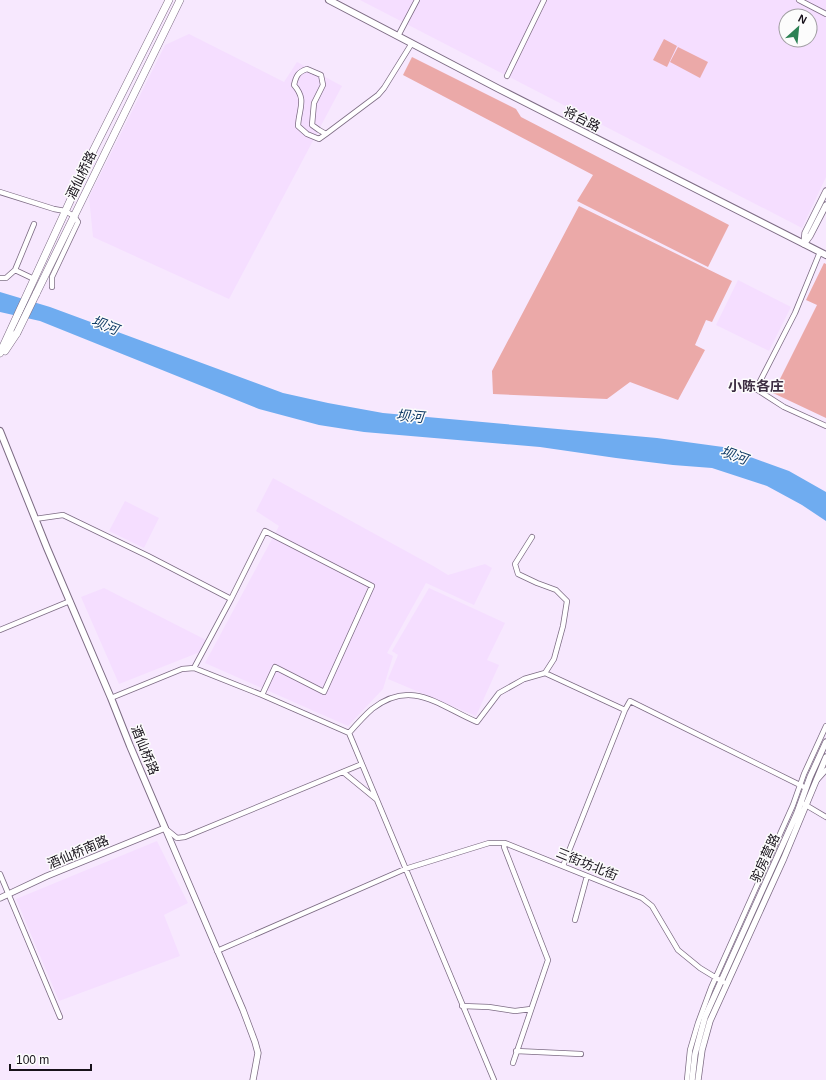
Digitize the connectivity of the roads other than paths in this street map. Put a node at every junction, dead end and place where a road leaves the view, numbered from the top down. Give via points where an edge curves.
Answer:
1 (169, 0) edge
2 (180, 0) edge
3 (329, 0) edge
4 (416, 0) edge
5 (544, 0) edge
6 (799, 0) edge
7 (826, 14) edge
8 (398, 36) junction
9 (412, 43) junction
10 (507, 76) dead end
11 (326, 134) junction
12 (826, 191) edge
13 (0, 192) edge
14 (826, 205) edge
15 (65, 211) junction
16 (74, 216) junction
17 (34, 224) dead end
18 (804, 244) junction
19 (823, 254) edge
20 (15, 270) junction
21 (0, 278) edge
22 (34, 279) junction
23 (52, 286) dead end
24 (32, 292) junction
25 (14, 331) junction
26 (0, 354) edge
27 (0, 358) edge
28 (826, 426) edge
29 (0, 431) edge
30 (35, 520) junction
31 (532, 536) dead end
32 (231, 599) junction
33 (70, 601) junction
34 (0, 630) edge
35 (194, 668) junction
36 (545, 673) junction
37 (262, 695) junction
38 (111, 698) junction
39 (625, 710) junction
40 (826, 726) edge
41 (349, 733) junction
42 (826, 742) edge
43 (826, 757) edge
44 (362, 764) junction
45 (826, 770) edge
46 (343, 772) junction
47 (815, 783) junction
48 (800, 785) junction
49 (806, 788) junction
50 (378, 800) junction
51 (801, 802) junction
52 (807, 805) junction
53 (826, 817) edge
54 (164, 828) junction
55 (505, 843) junction
56 (563, 866) junction
57 (405, 869) junction
58 (0, 874) edge
59 (587, 876) junction
60 (8, 894) junction
61 (0, 898) edge
62 (575, 920) dead end
63 (217, 951) junction
64 (715, 978) junction
65 (721, 981) junction
66 (727, 984) junction
67 (462, 1006) junction
68 (531, 1009) junction
69 (60, 1017) dead end
70 (516, 1051) junction
71 (581, 1054) dead end
72 (513, 1062) dead end
73 (253, 1080) edge
74 (494, 1080) edge
75 (687, 1080) edge
76 (692, 1080) edge
77 (698, 1080) edge

1 - 15 main road, 酒仙桥路
2 - 16 main road, 酒仙桥路
3 - 8 main road, 将台路
4 - 8 street
5 - 10 street
6 - 7 street
8 - 9 main road, 将台路
9 - 11 street via 381,92
9 - 18 main road, 将台路
11 - 11 street via 319,139 307,134 298,126 302,102 294,85 301,71 307,69 321,75 323,86 314,103 312,125
12 - 18 street via 806,233
13 - 15 street
14 - 18 street
15 - 16 street
15 - 22 main road, 酒仙桥路
16 - 23 street via 78,222 52,277
16 - 24 main road, 酒仙桥路
17 - 20 street
18 - 19 main road, 将台路
19 - 28 street via 756,389 784,407
20 - 21 street via 6,278
20 - 22 street
22 - 24 main road, 酒仙桥路
24 - 25 main road, 酒仙桥路, bridge
25 - 26 main road, 酒仙桥路
25 - 27 main road, 酒仙桥路
29 - 30 main road, 酒仙桥路
30 - 32 street via 63,515
30 - 33 main road, 酒仙桥路
31 - 36 street via 515,564 518,574 556,590 567,601 554,659
32 - 35 street
32 - 37 street via 265,531 372,586 324,692 275,666
33 - 34 street
33 - 38 main road, 酒仙桥路
35 - 37 street
35 - 38 street via 182,669
36 - 39 street
36 - 41 street via 524,679 500,694 477,722 439,703 413,694 393,696 372,709
37 - 41 street
38 - 54 main road, 酒仙桥路
39 - 48 street via 630,702
39 - 56 street
40 - 48 street
41 - 44 street
42 - 49 street, 驼房营路
43 - 47 street, 驼房营路
44 - 46 street
44 - 50 street
45 - 47 street
46 - 50 street
46 - 54 street via 185,837 177,838
47 - 52 street, 驼房营路
48 - 49 street
48 - 64 street
49 - 51 street, 驼房营路
50 - 57 street
51 - 52 street
51 - 65 street, 驼房营路
52 - 53 street
52 - 66 street, 驼房营路
54 - 60 street, 酒仙桥南路
54 - 63 street, 酒仙桥路
55 - 56 street, 三街坊北街
55 - 57 street, 三街坊北街 via 489,844
55 - 68 street via 504,847 548,960
56 - 59 street, 三街坊北街
57 - 63 street, 三街坊北街
57 - 67 street
58 - 60 street
59 - 62 street
59 - 64 street, 三街坊北街 via 642,898 652,906 678,950
60 - 61 street, 酒仙桥南路
60 - 69 street
63 - 73 street, 酒仙桥路 via 255,1042 258,1053
64 - 65 street, 三街坊北街
64 - 75 street via 690,1050
65 - 66 street, 三街坊北街
65 - 76 street, 驼房营路 via 698,1038
66 - 77 street, 驼房营路 via 707,1031
67 - 68 street via 514,1011
67 - 74 street
68 - 70 street
70 - 71 street
70 - 72 street

